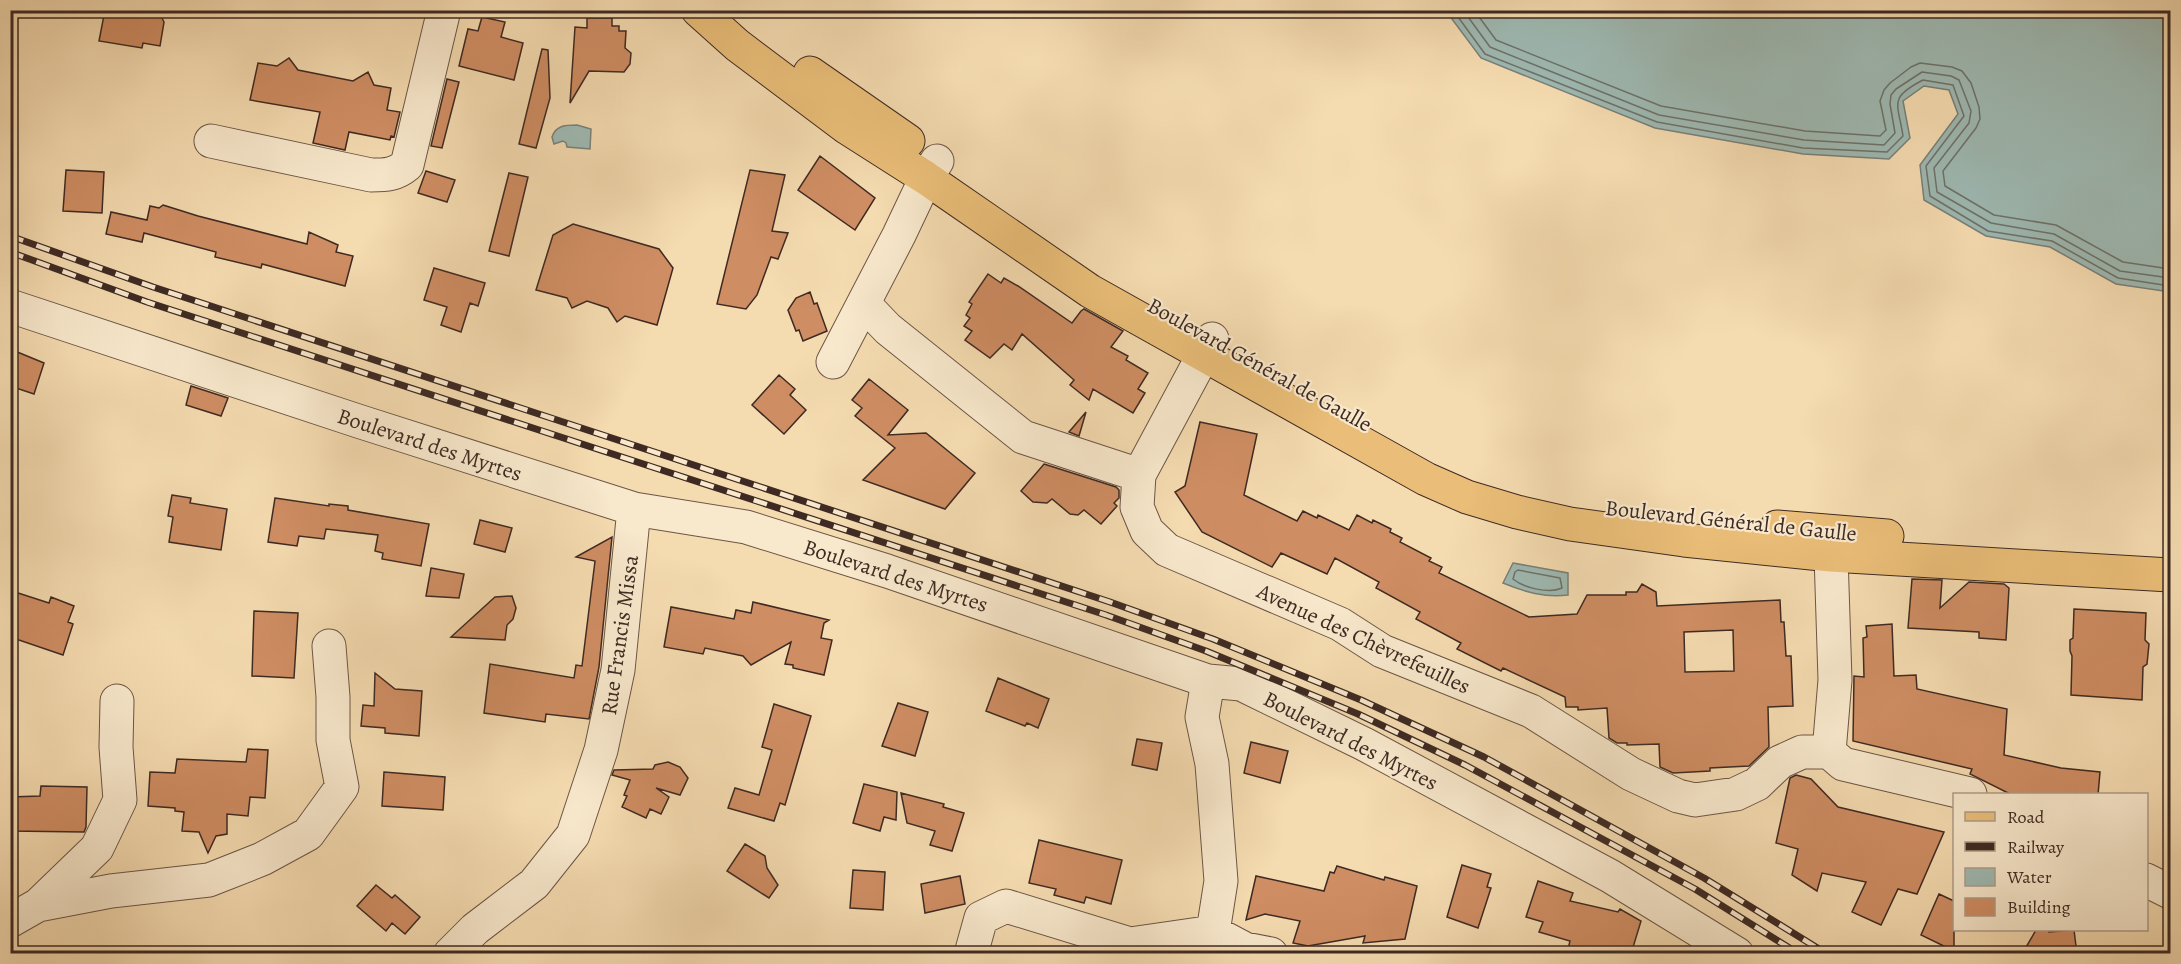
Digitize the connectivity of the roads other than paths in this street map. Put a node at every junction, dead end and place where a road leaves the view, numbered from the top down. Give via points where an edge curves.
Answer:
1 (444, 10) edge
2 (698, 10) edge
3 (724, 10) edge
4 (210, 141) dead end
5 (932, 170) junction
6 (864, 304) junction
7 (10, 306) edge
8 (1208, 348) junction
9 (833, 362) dead end
10 (1139, 475) junction
11 (634, 509) junction
12 (1869, 535) junction
13 (2170, 554) edge
14 (1831, 555) junction
15 (2170, 575) edge
16 (328, 646) dead end
17 (1208, 681) junction
18 (117, 701) dead end
19 (1829, 752) junction
20 (1962, 793) edge
21 (2148, 881) edge
22 (2170, 892) edge
23 (24, 913) edge
24 (1213, 932) junction
25 (450, 954) edge
26 (971, 954) edge
27 (1271, 954) edge
28 (1737, 954) edge

1 - 4 street via 407,165 399,172 371,175
2 - 5 main road, Boulevard Général de Gaulle via 737,45 846,127
3 - 5 main road, Boulevard Général de Gaulle
5 - 6 street
5 - 8 main road, Boulevard Général de Gaulle via 1014,215
6 - 9 street
6 - 10 street via 888,329 1023,437
7 - 11 street, Boulevard des Myrtes
8 - 10 street
8 - 12 main road, Boulevard Général de Gaulle via 1423,454 1516,491 1668,517
8 - 14 main road, Boulevard Général de Gaulle via 1426,479 1467,497 1570,524
10 - 19 street, Avenue des Chèvrefeuilles via 1137,507 1147,531 1167,550 1340,624 1382,651 1531,711 1631,774 1678,796 1695,800 1737,794 1757,784 1780,762 1802,752
11 - 17 street, Boulevard des Myrtes via 746,527
11 - 25 street, Rue Francis Missa via 618,670 601,750 573,835 534,884
12 - 13 main road, Boulevard Général de Gaulle
12 - 14 street, Boulevard Général de Gaulle
14 - 15 main road, Boulevard Général de Gaulle
14 - 19 street via 1835,680
16 - 23 street via 333,740 342,787 308,834 262,859 209,880 111,891
17 - 24 street via 1202,717 1212,764 1221,881
17 - 28 street, Boulevard des Myrtes via 1241,684 1364,744 1610,876
18 - 23 street via 120,800 97,848
19 - 20 street via 1843,764
21 - 22 street
24 - 26 street via 1130,944 1006,906 981,918
24 - 27 street via 1245,950

